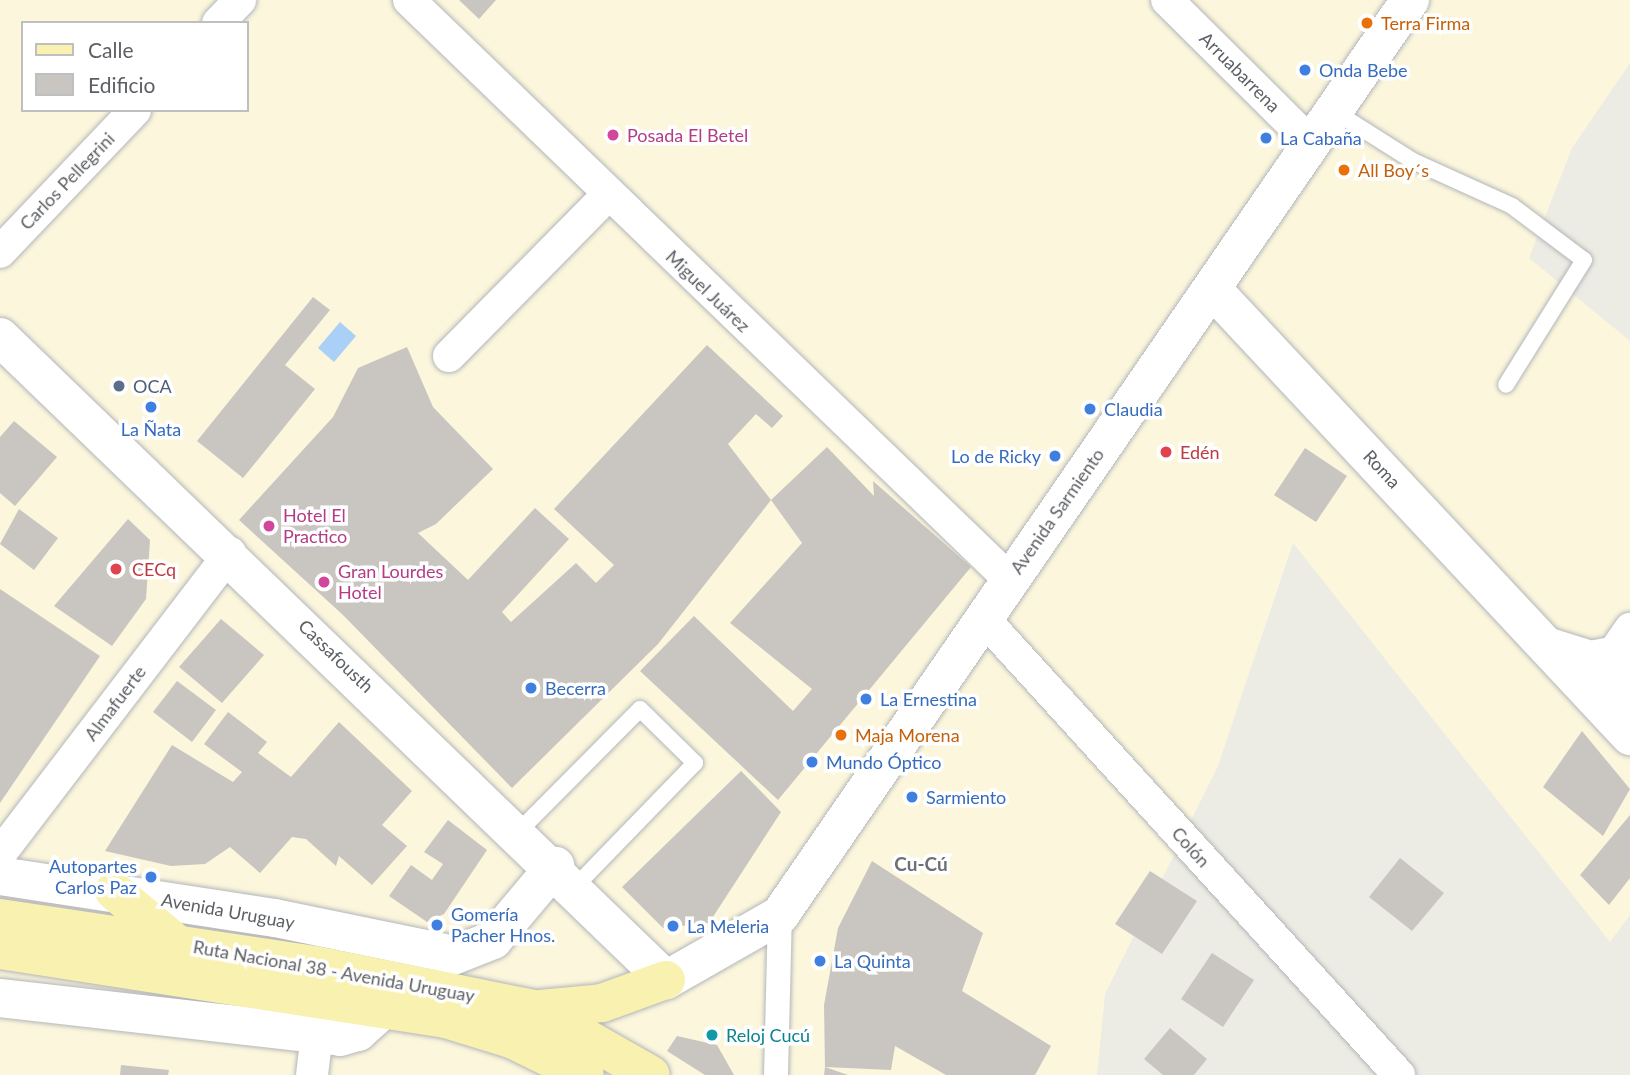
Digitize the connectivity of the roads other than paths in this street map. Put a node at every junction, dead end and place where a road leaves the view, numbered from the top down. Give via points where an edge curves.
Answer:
1 (240, 0) edge
2 (409, 0) edge
3 (1167, 0) edge
4 (1410, 0) edge
5 (220, 21) edge
6 (1334, 111) junction
7 (133, 112) edge
8 (1312, 145) junction
9 (608, 195) junction
10 (0, 252) edge
11 (1213, 290) junction
12 (0, 337) edge
13 (449, 356) dead end
14 (1506, 385) dead end
15 (230, 552) junction
16 (1009, 579) junction
17 (984, 619) junction
18 (1621, 643) edge
19 (1552, 648) junction
20 (1590, 688) junction
21 (1625, 730) edge
22 (518, 832) junction
23 (0, 854) edge
24 (0, 876) edge
25 (565, 876) junction
26 (114, 891) junction
27 (780, 915) junction
28 (0, 918) edge
29 (176, 943) junction
30 (0, 950) edge
31 (666, 980) junction
32 (0, 998) edge
33 (535, 1009) junction
34 (402, 1010) junction
35 (317, 1034) junction
36 (312, 1075) edge
37 (586, 1075) edge
38 (653, 1075) edge
39 (776, 1075) edge
40 (1399, 1075) edge

1 - 5 street
2 - 9 street, Miguel Juárez
3 - 8 street, Arruabarrena
4 - 6 main road, Avenida Sarmiento
6 - 8 main road, Avenida Sarmiento
6 - 14 lane via 1413,160 1511,206 1584,260
7 - 10 street, Carlos Pellegrini
8 - 11 main road, Avenida Sarmiento
9 - 13 street
9 - 16 street, Miguel Juárez
11 - 16 main road, Avenida Sarmiento
11 - 19 main road, Roma
12 - 15 main road, Cassafousth
15 - 22 main road, Cassafousth
15 - 23 street, Almafuerte
16 - 17 main road, Avenida Sarmiento
17 - 27 main road, Avenida Sarmiento
17 - 40 street, Colón
18 - 19 main road, Roma via 1591,660
18 - 20 street
18 - 21 main road, Roma
19 - 20 main road, Roma
20 - 21 main road, Roma
22 - 25 main road, Cassafousth
22 - 25 lane via 640,709 650,718 695,763
24 - 26 main road, Avenida Uruguay
25 - 26 main road, Avenida Uruguay via 493,940 455,955
25 - 31 main road, Cassafousth
26 - 29 main road
27 - 31 main road, Avenida Sarmiento
27 - 39 street
28 - 29 main road, Ruta Nacional 38 - Avenida Uruguay
29 - 33 main road, Ruta Nacional 38 - Avenida Uruguay
30 - 34 main road, Ruta Nacional 38 - Avenida Uruguay
31 - 33 main road via 602,1003
31 - 38 main road via 642,1003 627,1031 637,1057
32 - 35 main road
33 - 34 main road via 497,1017
33 - 38 main road, Ruta Nacional 38 - Avenida Uruguay
34 - 35 main road via 358,1032
34 - 37 main road, Ruta Nacional 38 - Avenida Uruguay via 511,1039
35 - 36 street

